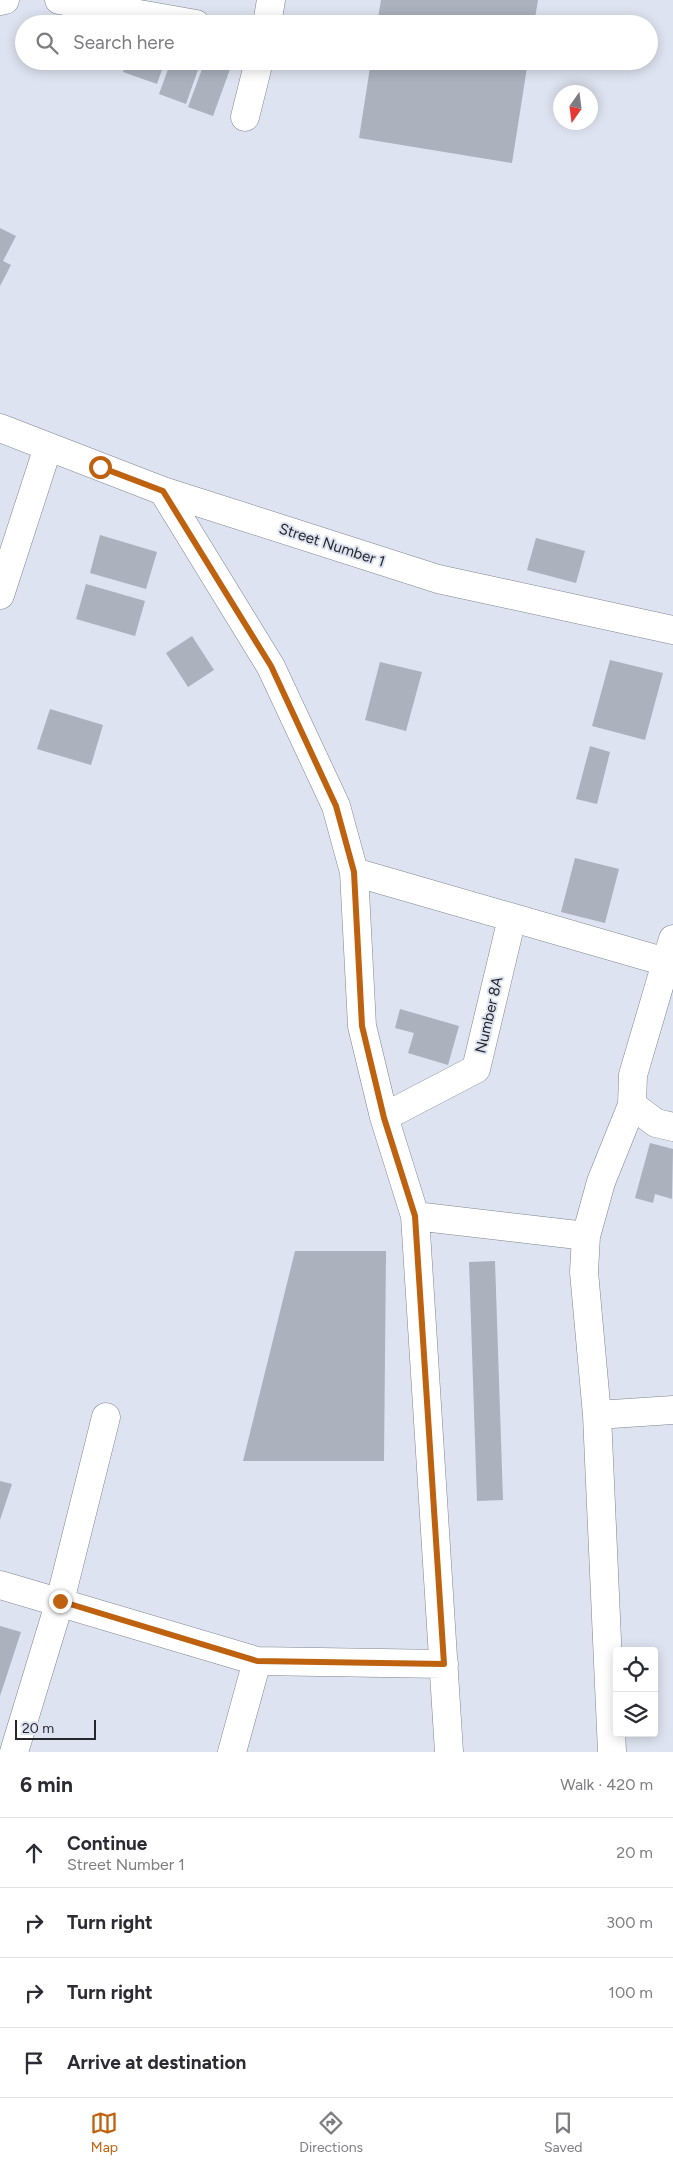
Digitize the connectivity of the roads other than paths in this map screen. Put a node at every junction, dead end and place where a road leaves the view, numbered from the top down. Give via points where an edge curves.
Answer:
1 (5, 0) edge
2 (60, 0) edge
3 (271, 0) edge
4 (0, 1) edge
5 (145, 15) edge
6 (268, 15) edge
7 (257, 70) edge
8 (245, 117) dead end
9 (0, 428) edge
10 (48, 446) junction
11 (163, 491) junction
12 (0, 595) edge
13 (673, 630) edge
14 (354, 872) junction
15 (512, 918) junction
16 (671, 955) edge
17 (632, 1105) junction
18 (384, 1118) junction
19 (673, 1128) edge
20 (415, 1216) junction
21 (586, 1236) junction
22 (673, 1410) edge
23 (597, 1415) junction
24 (106, 1417) dead end
25 (0, 1585) edge
26 (60, 1601) junction
27 (257, 1661) junction
28 (444, 1664) junction
29 (14, 1752) edge
30 (232, 1752) edge
31 (450, 1752) edge
32 (612, 1752) edge

1 - 4 street
2 - 5 street
3 - 6 street
7 - 8 street
9 - 10 street, Street Number 1
10 - 11 street, Street Number 1
10 - 12 street
11 - 13 street, Street Number 1 via 438,579
11 - 14 street via 271,666 336,806
14 - 15 street
14 - 18 street via 362,1026
15 - 16 street
15 - 18 street, Number 8A via 476,1069
16 - 17 street via 633,1076
17 - 19 street via 656,1123
17 - 21 street via 601,1182
18 - 20 street
20 - 21 street
20 - 28 street
21 - 23 street via 584,1272
22 - 23 street
23 - 32 street
24 - 26 street
25 - 26 street
26 - 27 street
26 - 29 street
27 - 28 street
27 - 30 street
28 - 31 street

